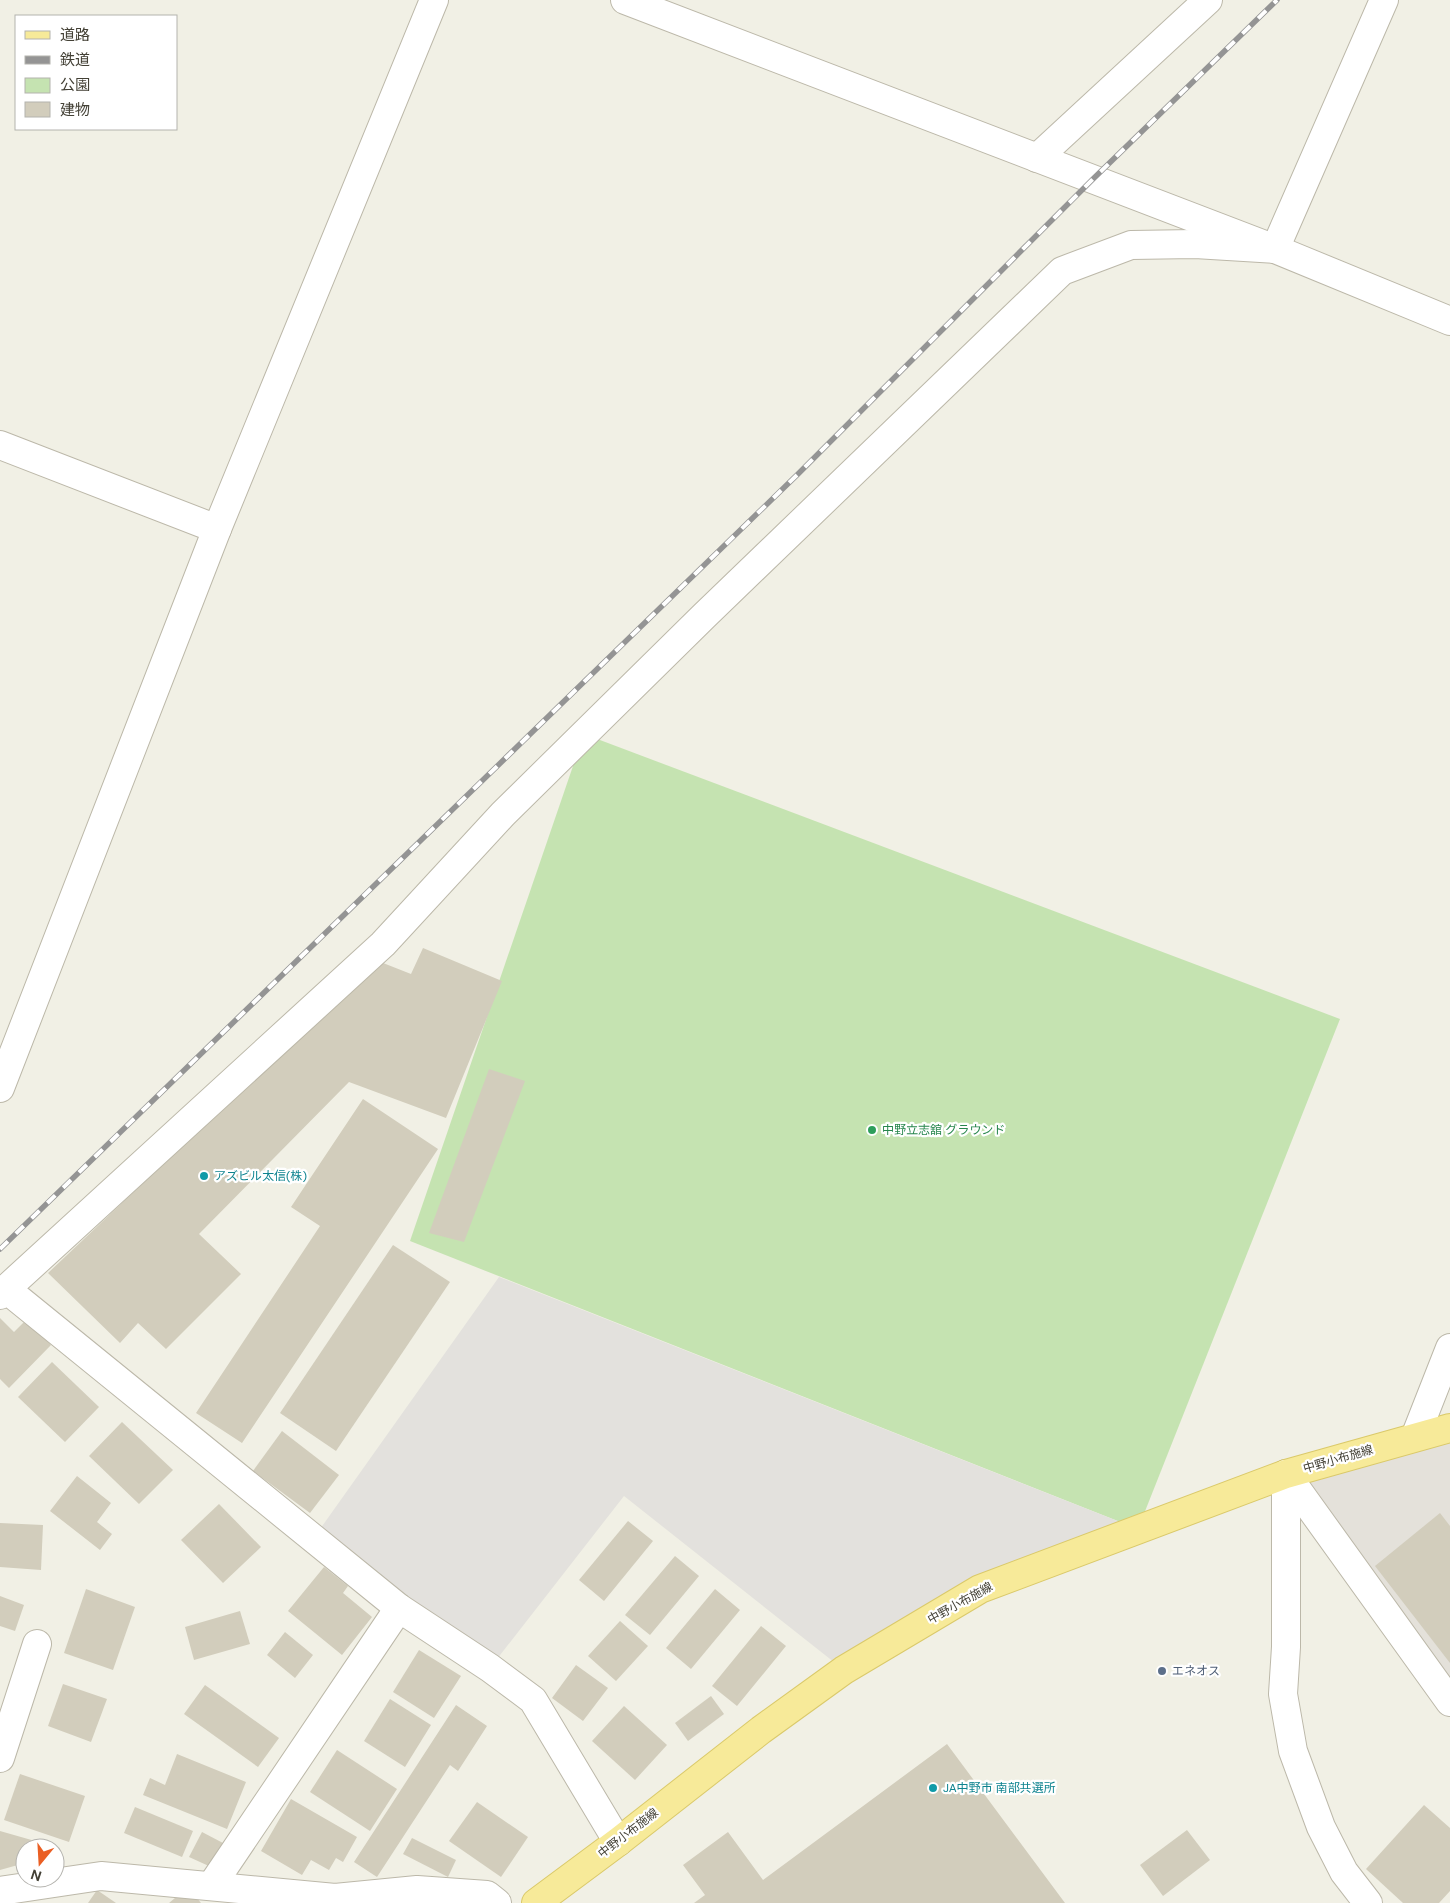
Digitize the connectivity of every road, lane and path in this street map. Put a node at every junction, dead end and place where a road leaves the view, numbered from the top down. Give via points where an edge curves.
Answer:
1 (434, 0) edge
2 (625, 0) edge
3 (1208, 0) edge
4 (1384, 0) edge
5 (1037, 158) junction
6 (1275, 249) junction
7 (1450, 322) edge
8 (0, 445) edge
9 (217, 529) junction
10 (0, 1088) edge
11 (3, 1292) edge
12 (1450, 1348) edge
13 (1450, 1428) edge
14 (1415, 1437) junction
15 (1286, 1474) junction
16 (399, 1608) junction
17 (37, 1644) dead end
18 (1450, 1702) edge
19 (0, 1758) edge
20 (618, 1842) junction
21 (212, 1886) junction
22 (0, 1891) edge
23 (497, 1903) edge
24 (536, 1903) edge
25 (1368, 1903) edge

1 - 9 street
2 - 5 street
3 - 5 street
4 - 6 street
5 - 6 street
6 - 7 street
6 - 11 street via 1195,244 1131,245 1062,271 510,808 383,944
8 - 9 street
9 - 10 street
11 - 16 street
12 - 14 street
13 - 14 main road, 中野小布施線
14 - 15 main road, 中野小布施線
15 - 18 street
15 - 20 main road, 中野小布施線 via 980,1589 844,1670 761,1730
15 - 25 street via 1283,1694 1292,1751 1321,1827 1344,1872
16 - 20 street via 532,1700
16 - 21 street
17 - 19 street
20 - 24 main road, 中野小布施線
21 - 22 street via 101,1876
21 - 23 street via 335,1898 417,1890 487,1895

